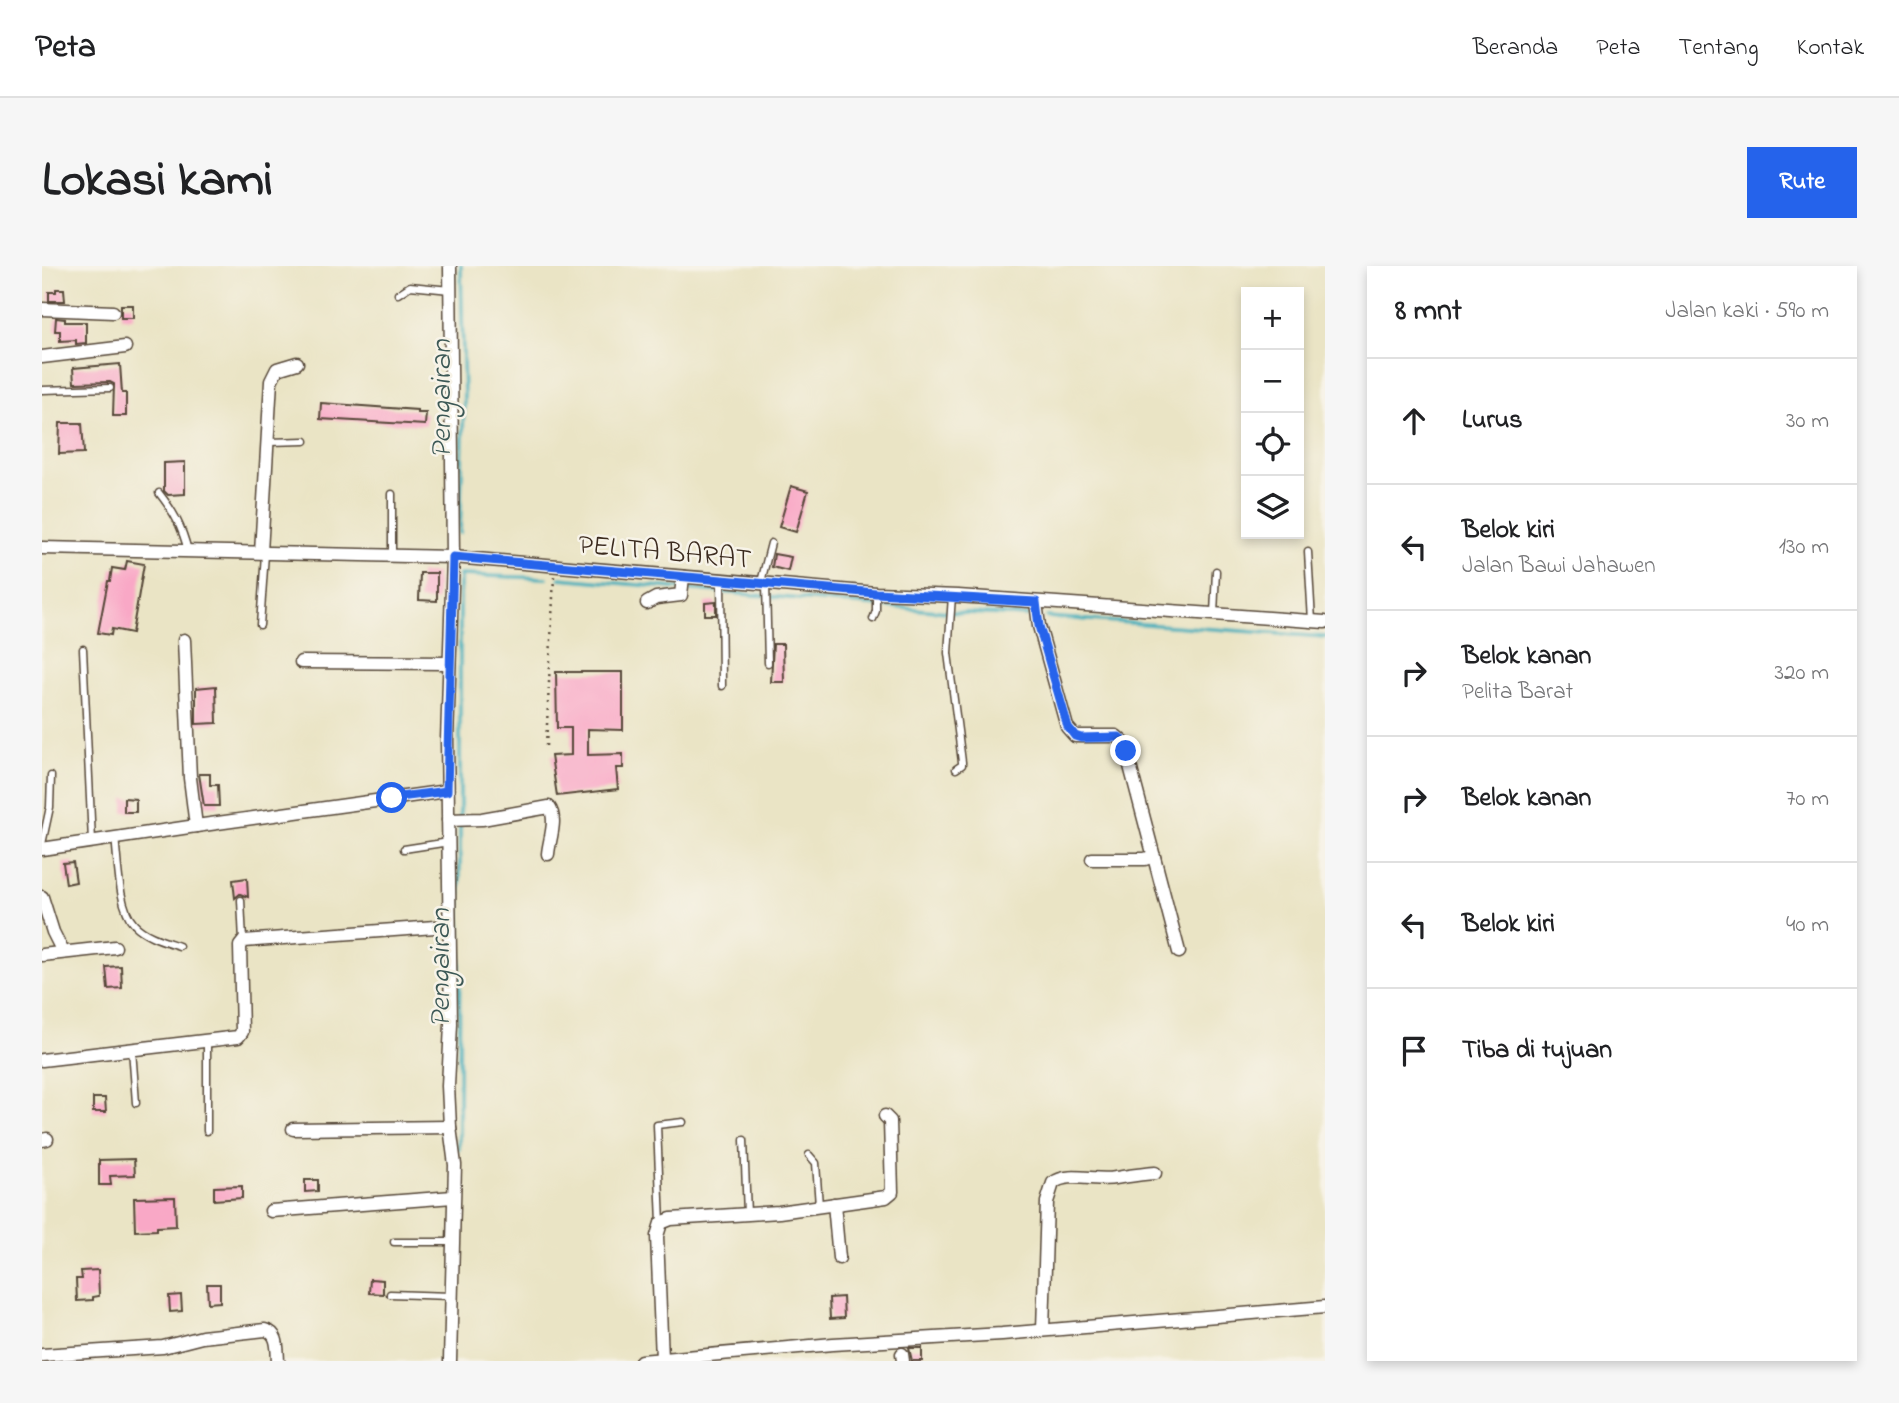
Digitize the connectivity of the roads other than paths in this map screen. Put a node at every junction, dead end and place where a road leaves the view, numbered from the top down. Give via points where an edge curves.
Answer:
1 (450, 266) edge
2 (450, 290) junction
3 (398, 294) dead end
4 (42, 309) edge
5 (113, 312) dead end
6 (125, 348) dead end
7 (42, 357) edge
8 (297, 363) dead end
9 (110, 388) dead end
10 (42, 390) edge
11 (305, 441) dead end
12 (266, 443) junction
13 (159, 493) dead end
14 (392, 494) dead end
15 (771, 543) dead end
16 (42, 548) edge
17 (188, 551) junction
18 (263, 552) junction
19 (1308, 552) dead end
20 (392, 556) junction
21 (453, 557) junction
22 (1216, 571) dead end
23 (683, 577) junction
24 (721, 579) junction
25 (764, 582) junction
26 (876, 593) junction
27 (952, 596) junction
28 (1036, 602) junction
29 (647, 603) dead end
30 (1214, 614) junction
31 (873, 619) dead end
32 (1319, 622) edge
33 (260, 625) dead end
34 (184, 640) dead end
35 (83, 649) dead end
36 (301, 662) dead end
37 (449, 663) junction
38 (768, 663) dead end
39 (722, 686) dead end
40 (956, 769) dead end
41 (51, 776) dead end
42 (447, 791) junction
43 (448, 820) junction
44 (196, 826) junction
45 (115, 837) junction
46 (92, 841) junction
47 (449, 842) junction
48 (42, 847) edge
49 (404, 849) dead end
50 (548, 854) dead end
51 (1154, 856) junction
52 (1092, 859) dead end
53 (42, 897) edge
54 (241, 900) dead end
55 (449, 926) junction
56 (243, 941) junction
57 (179, 946) dead end
58 (115, 947) dead end
59 (64, 952) junction
60 (1179, 952) dead end
61 (42, 955) edge
62 (207, 1040) junction
63 (132, 1049) junction
64 (42, 1060) edge
65 (136, 1104) dead end
66 (885, 1116) dead end
67 (683, 1122) dead end
68 (450, 1127) junction
69 (293, 1129) dead end
70 (207, 1131) dead end
71 (744, 1140) dead end
72 (809, 1155) dead end
73 (1155, 1173) dead end
74 (453, 1197) junction
75 (834, 1204) junction
76 (819, 1206) junction
77 (271, 1211) dead end
78 (747, 1214) junction
79 (661, 1223) junction
80 (394, 1241) dead end
81 (452, 1242) junction
82 (839, 1258) dead end
83 (390, 1294) dead end
84 (451, 1296) junction
85 (1325, 1307) edge
86 (1043, 1330) junction
87 (163, 1347) junction
88 (42, 1355) edge
89 (738, 1356) edge
90 (63, 1357) edge
91 (662, 1359) junction
92 (164, 1361) edge
93 (278, 1361) edge
94 (450, 1361) edge
95 (641, 1361) edge

1 - 2 street
2 - 3 lane via 410,286
2 - 21 street
4 - 5 street
6 - 7 street
8 - 12 street via 277,369 271,381
9 - 10 lane
11 - 12 lane
12 - 18 street
13 - 17 lane via 182,526
14 - 20 lane
15 - 25 lane
16 - 17 street, PELITA BARAT
17 - 18 street, PELITA BARAT
18 - 20 street, PELITA BARAT
18 - 33 lane
19 - 32 lane
20 - 21 street, PELITA BARAT
21 - 23 street, PELITA BARAT
21 - 37 street
22 - 30 lane
23 - 24 street, PELITA BARAT
23 - 29 street via 681,595
24 - 25 street, PELITA BARAT
24 - 39 lane
25 - 26 street, PELITA BARAT
25 - 38 lane
26 - 27 street, PELITA BARAT
26 - 31 lane
27 - 28 street, PELITA BARAT
27 - 40 lane via 947,653 962,762
28 - 30 street, PELITA BARAT
28 - 51 street via 1068,727 1081,738 1116,736 1122,740
30 - 32 street, PELITA BARAT
34 - 44 street
35 - 46 lane
36 - 37 street
37 - 42 street
41 - 48 lane
42 - 43 street
42 - 44 street
43 - 47 street
43 - 50 street via 549,807 553,818
44 - 45 street
45 - 46 street
45 - 57 lane via 124,909 134,925
46 - 48 street
47 - 49 lane
47 - 55 street
51 - 52 street
51 - 60 street
53 - 59 street
54 - 56 lane
55 - 56 street
55 - 68 street
56 - 62 street via 242,1033
58 - 59 street
59 - 61 street
62 - 63 street
62 - 70 lane
63 - 64 street
63 - 65 lane
66 - 75 street via 890,1121 892,1192 886,1197
67 - 79 lane via 657,1125
68 - 69 street
68 - 74 street
71 - 78 lane
72 - 76 lane via 816,1163
73 - 86 street via 1114,1179 1061,1178 1053,1183 1047,1202
74 - 77 street
74 - 81 street
75 - 76 street
75 - 82 street
76 - 78 street
78 - 79 street
79 - 91 street via 657,1236
80 - 81 lane
81 - 84 street
83 - 84 lane
84 - 94 street
85 - 86 street
86 - 89 street
87 - 90 street
87 - 92 street
87 - 93 street via 265,1330 274,1335
88 - 90 street
89 - 91 street
91 - 95 street

